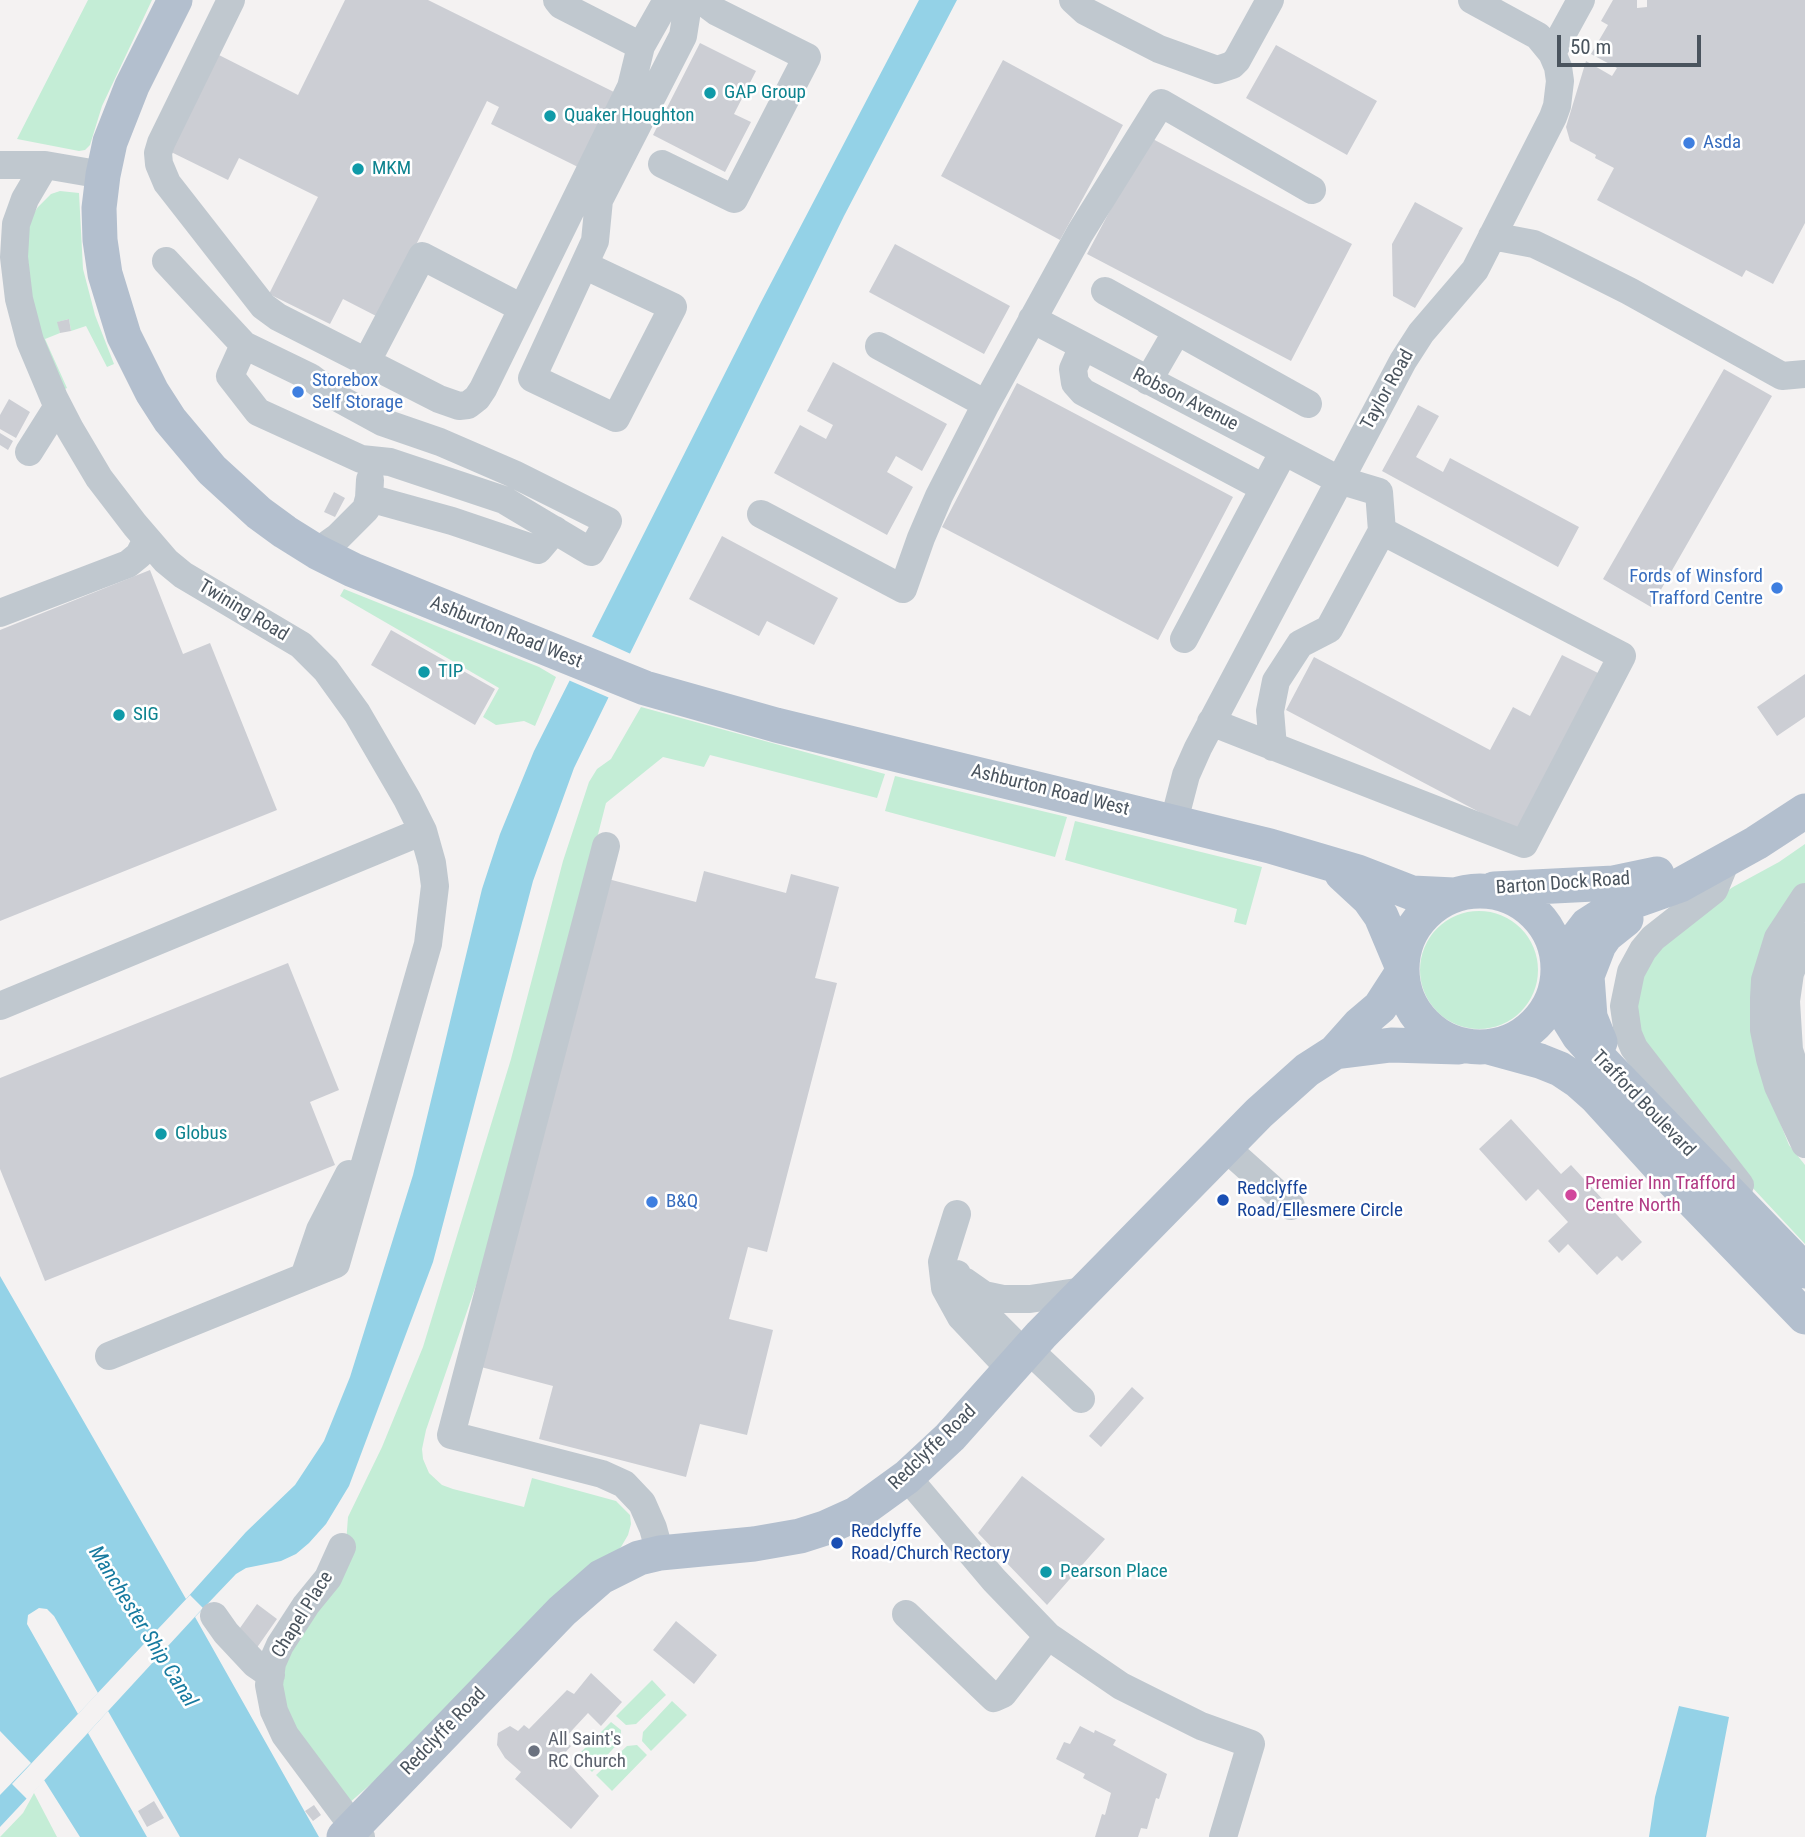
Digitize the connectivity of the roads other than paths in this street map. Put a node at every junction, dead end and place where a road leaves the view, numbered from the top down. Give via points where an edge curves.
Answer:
1 (175, 0) edge
2 (231, 0) edge
3 (556, 0) edge
4 (667, 0) edge
5 (683, 0) edge
6 (701, 0) edge
7 (1073, 0) edge
8 (1472, 0) edge
9 (1581, 0) edge
10 (1265, 9) edge
11 (641, 46) junction
12 (1552, 52) junction
13 (662, 164) dead end
14 (0, 165) edge
15 (45, 165) junction
16 (103, 175) junction
17 (1312, 190) dead end
18 (1492, 236) junction
19 (166, 261) dead end
20 (584, 265) junction
21 (1105, 291) dead end
22 (517, 319) junction
23 (1032, 319) junction
24 (1177, 331) junction
25 (244, 345) junction
26 (879, 346) dead end
27 (1083, 346) junction
28 (366, 363) junction
29 (1805, 374) edge
30 (1148, 381) junction
31 (986, 404) junction
32 (1308, 404) dead end
33 (58, 406) junction
34 (382, 422) junction
35 (1284, 451) junction
36 (29, 452) dead end
37 (361, 459) junction
38 (1339, 480) junction
39 (1264, 488) junction
40 (369, 498) junction
41 (761, 514) dead end
42 (555, 530) junction
43 (1382, 531) junction
44 (147, 539) junction
45 (317, 552) junction
46 (0, 613) edge
47 (1184, 639) dead end
48 (1212, 722) junction
49 (1273, 747) junction
50 (1805, 811) edge
51 (1174, 821) junction
52 (423, 831) junction
53 (606, 846) dead end
54 (1728, 856) junction
55 (1330, 863) junction
56 (1680, 885) junction
57 (1467, 893) junction
58 (1805, 897) edge
59 (1805, 937) edge
60 (1402, 970) junction
61 (1558, 974) junction
62 (0, 1006) edge
63 (1481, 1047) junction
64 (1335, 1052) junction
65 (1632, 1092) junction
66 (1805, 1099) edge
67 (1805, 1144) edge
68 (1224, 1147) junction
69 (1291, 1206) dead end
70 (1771, 1237) junction
71 (955, 1271) junction
72 (1805, 1271) edge
73 (1083, 1291) junction
74 (1805, 1317) edge
75 (109, 1356) dead end
76 (1021, 1357) junction
77 (1081, 1399) dead end
78 (907, 1477) junction
79 (342, 1547) dead end
80 (660, 1553) junction
81 (906, 1614) dead end
82 (214, 1616) dead end
83 (1048, 1636) junction
84 (271, 1675) junction
85 (352, 1834) edge
86 (1223, 1837) edge

1 - 16 main road, Ashburton Road West via 120,113
2 - 28 street via 161,143 158,153 163,174 174,195 263,306
3 - 11 street
4 - 11 street
5 - 20 street via 683,36 600,200 595,241
6 - 13 street via 807,57 734,199
7 - 10 street via 1159,50 1217,70 1237,60
8 - 12 street via 1538,36
9 - 12 street
11 - 22 street via 631,87
12 - 18 street, Taylor Road via 1560,81 1557,106
14 - 15 street
15 - 16 street
15 - 33 street, Twining Road via 19,216 14,257 30,341
16 - 45 main road, Ashburton Road West via 99,208 105,274 124,336 152,392 220,478 259,513
17 - 23 street via 1161,103
18 - 29 street via 1534,244 1559,256 1782,376
18 - 38 street, Taylor Road via 1466,282 1403,360
19 - 25 street
20 - 20 street via 532,378 616,418 673,307
21 - 24 street
22 - 28 street via 483,389 468,405 452,405
22 - 28 street via 422,256
23 - 27 street, Robson Avenue
23 - 31 street
24 - 30 street
24 - 32 street
25 - 34 street via 310,377
25 - 37 street via 230,376 258,412
26 - 31 street
27 - 30 street, Robson Avenue
27 - 39 street via 1073,369 1075,383 1083,392
30 - 35 street, Robson Avenue
31 - 41 street via 939,496 903,589
33 - 36 street
33 - 44 street, Twining Road via 99,478
34 - 37 street
34 - 42 street via 514,474 608,521 590,552
35 - 38 street, Robson Avenue
35 - 39 street
37 - 40 street via 370,483
37 - 42 street via 390,462 504,500
38 - 43 street, Robson Avenue via 1379,492
38 - 48 street, Taylor Road
39 - 47 street
40 - 42 street via 538,550
40 - 45 street via 359,518
43 - 49 street via 1329,629 1300,644 1276,681 1270,711
43 - 49 street via 1622,656 1524,844
44 - 46 street via 128,564
44 - 52 street, Twining Road via 174,569 314,656 357,713
45 - 51 main road, Ashburton Road West via 645,688 776,725
48 - 49 street
48 - 51 street, Taylor Road via 1186,775
50 - 54 main road, Barton Dock Road
51 - 55 main road, Ashburton Road West
52 - 62 street
52 - 75 street, Twining Road via 435,886 428,944 374,1125 332,1235 335,1264
53 - 80 street via 451,1435 602,1474 624,1484 642,1503
54 - 56 main road, Barton Dock Road
54 - 57 main road, Barton Dock Road via 1636,880
54 - 70 street via 1714,890 1653,938 1636,961 1625,995 1625,1021 1643,1061 1739,1183
55 - 57 main road, Ashburton Road West via 1412,893
55 - 60 main road, Ashburton Road West via 1370,899
56 - 61 main road, Barton Dock Road via 1612,909 1592,921 1572,943
56 - 65 main road via 1618,923 1595,953 1587,976 1596,1037
57 - 60 main road via 1434,906 1417,922 1406,943
57 - 61 main road via 1503,894 1524,904 1553,940
58 - 67 street via 1778,938 1765,980 1764,1030 1770,1059
59 - 66 street via 1790,973 1786,1001 1789,1050
60 - 63 main road via 1406,995 1432,1031 1451,1042
60 - 64 main road, Redclyffe Road via 1387,999
61 - 63 main road via 1548,1009 1533,1027 1513,1041
61 - 65 main road, Trafford Boulevard via 1566,1014 1579,1036
63 - 64 main road, Redclyffe Road via 1391,1045
63 - 74 main road, Trafford Boulevard via 1540,1061 1578,1081
64 - 68 main road, Redclyffe Road via 1284,1089
65 - 70 main road, Trafford Boulevard
68 - 69 street
68 - 73 main road, Redclyffe Road
70 - 72 main road, Trafford Boulevard
71 - 73 street via 972,1288 1003,1299
71 - 76 street via 966,1294
71 - 76 street via 953,1226 942,1262 952,1303 978,1337
73 - 76 main road, Redclyffe Road
76 - 77 street
76 - 78 main road, Redclyffe Road via 950,1437
78 - 80 main road, Redclyffe Road via 856,1514 800,1536
78 - 83 street
79 - 84 street, Chapel Place via 328,1578 280,1645
80 - 85 main road, Redclyffe Road via 621,1566 579,1594
81 - 83 street via 994,1698 1003,1694
82 - 84 street via 255,1664
83 - 86 street via 1121,1686 1201,1726 1251,1744
84 - 85 street, Chapel Place via 274,1710 285,1735

